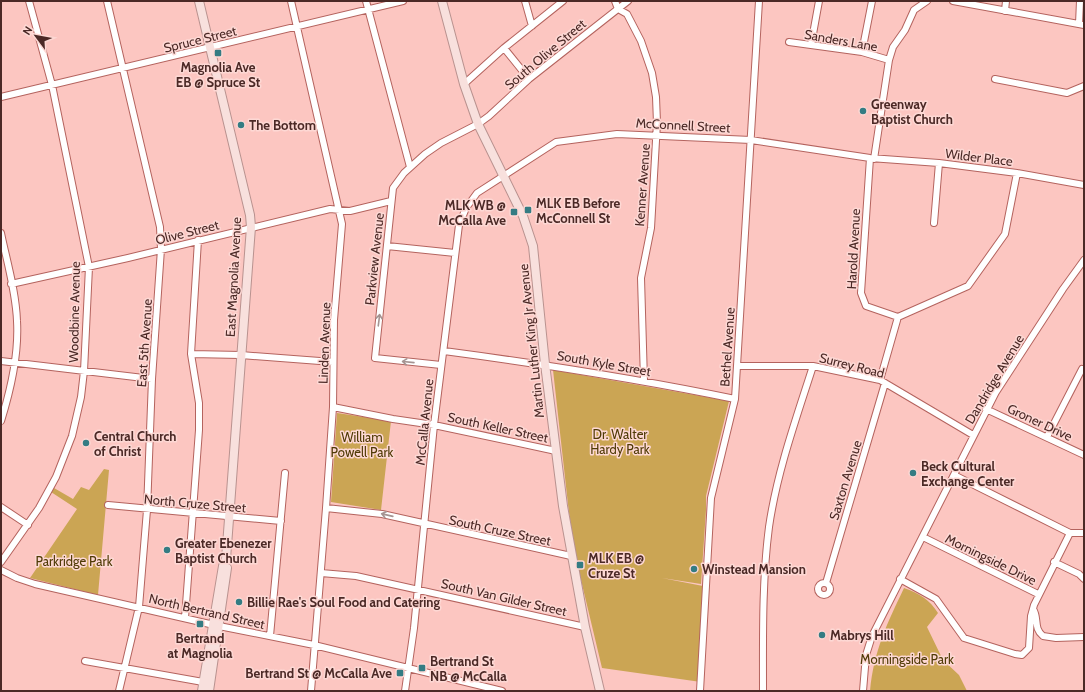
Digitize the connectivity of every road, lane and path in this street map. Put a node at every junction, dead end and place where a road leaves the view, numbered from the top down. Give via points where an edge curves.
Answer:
1 (29, 1) edge
2 (107, 1) edge
3 (199, 1) edge
4 (291, 1) edge
5 (366, 1) edge
6 (404, 1) edge
7 (442, 1) edge
8 (525, 1) edge
9 (563, 1) edge
10 (614, 1) edge
11 (628, 1) edge
12 (759, 1) edge
13 (819, 1) edge
14 (872, 1) edge
15 (927, 1) edge
16 (953, 1) edge
17 (1006, 1) edge
18 (1080, 1) edge
19 (368, 9) junction
20 (618, 9) junction
21 (1005, 11) junction
22 (1081, 25) edge
23 (297, 26) junction
24 (532, 26) junction
25 (789, 42) dead end
26 (811, 45) junction
27 (210, 48) junction
28 (504, 48) junction
29 (862, 52) junction
30 (889, 60) junction
31 (123, 69) junction
32 (529, 79) junction
33 (995, 79) dead end
34 (464, 84) junction
35 (52, 85) junction
36 (1084, 86) edge
37 (1, 97) edge
38 (478, 124) junction
39 (657, 134) junction
40 (751, 140) junction
41 (872, 159) junction
42 (939, 163) junction
43 (410, 168) junction
44 (1017, 173) junction
45 (504, 175) junction
46 (1084, 185) edge
47 (390, 200) junction
48 (340, 210) junction
49 (934, 223) dead end
50 (251, 227) junction
51 (1, 233) edge
52 (198, 240) junction
53 (2, 241) edge
54 (388, 246) junction
55 (161, 249) junction
56 (455, 253) junction
57 (1084, 260) edge
58 (89, 267) junction
59 (11, 284) junction
60 (898, 317) junction
61 (444, 351) junction
62 (191, 354) junction
63 (241, 355) junction
64 (1, 361) edge
65 (16, 362) junction
66 (333, 362) junction
67 (545, 364) junction
68 (441, 365) junction
69 (737, 366) junction
70 (813, 366) junction
71 (1082, 369) dead end
72 (84, 371) junction
73 (152, 379) junction
74 (644, 381) junction
75 (883, 382) junction
76 (735, 399) junction
77 (332, 407) junction
78 (986, 408) junction
79 (1, 421) edge
80 (434, 425) junction
81 (973, 435) junction
82 (1047, 437) junction
83 (556, 451) junction
84 (1084, 455) edge
85 (284, 473) dead end
86 (954, 475) junction
87 (108, 505) dead end
88 (1, 507) edge
89 (326, 508) junction
90 (147, 510) junction
91 (193, 513) junction
92 (229, 516) junction
93 (281, 521) junction
94 (425, 524) junction
95 (28, 525) junction
96 (1070, 533) junction
97 (1084, 533) edge
98 (923, 537) junction
99 (571, 556) junction
100 (1, 562) edge
101 (1054, 562) junction
102 (1, 570) edge
103 (321, 573) junction
104 (900, 579) junction
105 (1084, 579) edge
106 (826, 583) dead end
107 (418, 589) junction
108 (1038, 594) junction
109 (139, 607) junction
110 (1033, 609) junction
111 (185, 618) junction
112 (217, 625) junction
113 (585, 627) junction
114 (270, 636) junction
115 (1084, 637) edge
116 (314, 645) junction
117 (85, 662) dead end
118 (124, 668) junction
119 (409, 669) junction
120 (203, 682) junction
121 (482, 689) edge
122 (119, 691) edge
123 (202, 691) edge
124 (209, 691) edge
125 (311, 691) edge
126 (406, 691) edge
127 (502, 691) edge
128 (600, 691) edge
129 (700, 691) edge
130 (762, 691) edge
131 (863, 691) edge

1 - 35 street, Woodbine Avenue
2 - 31 street, East 5th Avenue
3 - 27 main road, East Magnolia Avenue
4 - 23 street, Linden Avenue
5 - 19 street
6 - 19 street, Spruce Street
7 - 34 main road, Martin Luther King Jr Avenue
8 - 24 street
9 - 24 street
10 - 20 street, Kenner Avenue
11 - 20 street, South Olive Street
12 - 40 street, Bethel Avenue
13 - 26 street
14 - 29 street
15 - 30 street, Harold Avenue via 914,10 905,30 893,47
16 - 21 street
17 - 21 street
18 - 22 street
19 - 23 street, Spruce Street
19 - 43 street
20 - 32 street, South Olive Street
20 - 39 street, Kenner Avenue via 627,14 633,23 648,58 656,97
21 - 22 street
23 - 27 street, Spruce Street
23 - 48 street, Linden Avenue
24 - 28 street
25 - 26 street, Sanders Lane
26 - 29 street, Sanders Lane
27 - 31 street, Spruce Street
27 - 50 main road, East Magnolia Avenue
28 - 32 street
28 - 34 street
29 - 30 street, Sanders Lane
30 - 41 street, Harold Avenue
31 - 35 street, Spruce Street
31 - 55 street, East 5th Avenue via 160,227
32 - 38 street, South Olive Street
33 - 36 street via 1067,93
34 - 38 main road, Martin Luther King Jr Avenue
35 - 37 street, Spruce Street
35 - 58 street, Woodbine Avenue
38 - 43 street, Parkview Avenue via 441,143
38 - 45 main road, Martin Luther King Jr Avenue
39 - 40 street, McConnell Street
39 - 45 street, McConnell Street via 617,134 556,142
39 - 74 street, Kenner Avenue via 651,228 641,278
40 - 41 street, McConnell Street
40 - 69 street, Bethel Avenue
41 - 42 street, Wilder Place
41 - 60 street, Harold Avenue via 861,293 866,306
42 - 44 street, Wilder Place
42 - 49 street
43 - 47 street, Parkview Avenue via 396,183
44 - 46 street, Wilder Place
44 - 60 street via 1005,234 968,286
45 - 56 street, McCalla Avenue via 471,200 460,220
45 - 67 main road, Martin Luther King Jr Avenue via 529,230 533,246
47 - 48 street, Olive Street via 350,211
47 - 54 street, Parkview Avenue
48 - 50 street, Olive Street via 330,209
48 - 66 street, Linden Avenue via 342,224
50 - 52 street, Olive Street
50 - 63 main road, East Magnolia Avenue
51 - 53 street
52 - 55 street, Olive Street
52 - 62 street
53 - 59 street
54 - 56 street
68 -> 54 street, Parkview Avenue via 374,358
55 - 58 street, Olive Street
55 - 73 street, East 5th Avenue
56 - 61 street, McCalla Avenue
57 - 78 street, Dandridge Avenue
58 - 59 street, Olive Street
58 - 72 street, Woodbine Avenue
59 - 65 street via 17,321
60 - 75 street, Saxton Avenue
61 - 67 street, South Kyle Street
61 - 68 street, McCalla Avenue
62 - 63 street
62 - 91 street via 200,416
63 - 66 street
63 - 92 main road, East Magnolia Avenue
64 - 65 street
65 - 72 street
65 - 79 street
66 - 77 street, Linden Avenue
67 - 74 street, South Kyle Street
67 - 83 main road, Martin Luther King Jr Avenue
68 - 80 street, McCalla Avenue
69 - 70 street, Surrey Road
69 - 76 street, Bethel Avenue
70 - 75 street, Surrey Road
70 - 130 street via 784,460 769,526 764,578
71 - 82 street
72 - 73 street
72 - 95 street, Woodbine Avenue via 81,397 65,456 51,488
73 - 90 street, East 5th Avenue
74 - 76 street, South Kyle Street
75 - 81 street, Surrey Road
75 - 106 street, Saxton Avenue
76 - 129 street, Bethel Avenue via 711,498
77 - 80 street, South Keller Street
77 - 89 street, Linden Avenue
78 - 81 street, Dandridge Avenue
78 - 82 street, Groner Drive
80 - 83 street, South Keller Street
80 - 94 street, McCalla Avenue
81 - 86 street, Dandridge Avenue
82 - 84 street, Groner Drive
83 - 99 main road, Martin Luther King Jr Avenue
85 - 93 street
86 - 96 street
86 - 98 street, Dandridge Avenue
87 - 90 street, North Cruze Street
88 - 95 street
94 -> 89 street via 382,514
89 - 103 street, Linden Avenue
90 - 91 street, North Cruze Street
90 - 109 street, East 5th Avenue
91 - 92 street, North Cruze Street
91 - 111 street
92 - 93 street, North Cruze Street
92 - 112 main road, East Magnolia Avenue via 226,559 228,565
93 - 114 street
94 - 99 street, South Cruze Street
94 - 107 street, McCalla Avenue
95 - 100 street, Woodbine Avenue
96 - 97 street
96 - 101 street, Morningside Drive
98 - 104 street, Dandridge Avenue
98 - 108 street, Morningside Drive
99 - 113 main road, Martin Luther King Jr Avenue
101 - 105 street
101 - 108 street, Morningside Drive
102 - 109 street, North Bertrand Street via 35,584
103 - 107 street, South Van Gilder Street via 356,576
103 - 116 street, Linden Avenue
104 - 110 street via 936,599 964,638 1015,654 1022,655 1029,648
104 - 131 street, Dandridge Avenue via 872,636 866,655
107 - 113 street, South Van Gilder Street
107 - 119 street, McCalla Avenue
108 - 110 street
109 - 111 street, North Bertrand Street
109 - 118 street, East 5th Avenue
110 - 115 street via 1036,614 1036,628 1043,636
111 - 112 street, North Bertrand Street
112 - 114 street, North Bertrand Street
112 - 120 main road, East Magnolia Avenue
112 - 124 main road, East Magnolia Avenue
113 - 128 main road, Martin Luther King Jr Avenue
114 - 116 street, North Bertrand Street
116 - 119 street, North Bertrand Street
116 - 125 street, Linden Avenue
117 - 118 street
118 - 120 street
118 - 122 street, East 5th Avenue
119 - 121 street, North Bertrand Street
119 - 126 street, McCalla Avenue
120 - 123 main road, East Magnolia Avenue
121 - 127 street, North Bertrand Street

